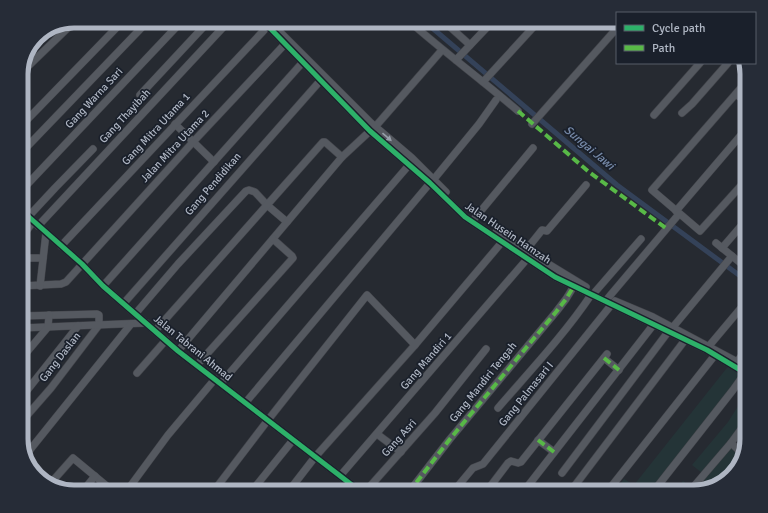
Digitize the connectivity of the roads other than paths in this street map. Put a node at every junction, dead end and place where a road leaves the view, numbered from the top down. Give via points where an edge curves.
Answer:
1 (68, 28) edge
2 (116, 28) edge
3 (141, 28) edge
4 (175, 28) edge
5 (202, 28) edge
6 (222, 28) edge
7 (262, 28) edge
8 (271, 28) edge
9 (272, 28) edge
10 (417, 28) edge
11 (451, 28) edge
12 (486, 28) edge
13 (532, 28) edge
14 (616, 29) edge
15 (285, 44) junction
16 (469, 46) junction
17 (442, 50) junction
18 (458, 59) junction
19 (303, 62) junction
20 (699, 64) edge
21 (727, 64) edge
22 (29, 65) edge
23 (312, 68) junction
24 (484, 80) junction
25 (320, 81) junction
26 (740, 89) edge
27 (736, 94) junction
28 (140, 95) dead end
29 (740, 97) edge
30 (496, 100) dead end
31 (518, 111) dead end
32 (682, 113) dead end
33 (654, 115) dead end
34 (28, 119) edge
35 (533, 122) dead end
36 (175, 124) junction
37 (373, 129) junction
38 (740, 137) edge
39 (192, 142) junction
40 (28, 146) edge
41 (533, 148) dead end
42 (93, 149) dead end
43 (342, 157) junction
44 (214, 162) junction
45 (409, 164) junction
46 (432, 181) junction
47 (28, 184) edge
48 (586, 185) dead end
49 (740, 187) edge
50 (267, 205) junction
51 (677, 215) junction
52 (28, 217) edge
53 (475, 218) junction
54 (33, 222) junction
55 (287, 222) junction
56 (740, 226) edge
57 (28, 229) edge
58 (46, 233) junction
59 (273, 239) junction
60 (641, 239) dead end
61 (502, 242) junction
62 (511, 245) junction
63 (61, 246) junction
64 (526, 250) junction
65 (28, 258) edge
66 (43, 258) junction
67 (527, 259) junction
68 (730, 259) junction
69 (82, 264) junction
70 (740, 264) edge
71 (28, 286) edge
72 (40, 286) junction
73 (103, 286) junction
74 (574, 286) junction
75 (593, 293) junction
76 (608, 298) junction
77 (124, 303) junction
78 (612, 304) junction
79 (740, 309) edge
80 (136, 313) junction
81 (48, 315) junction
82 (70, 315) junction
83 (28, 316) edge
84 (651, 320) junction
85 (146, 323) junction
86 (131, 324) junction
87 (99, 325) junction
88 (70, 326) junction
89 (78, 326) junction
90 (48, 327) junction
91 (28, 328) edge
92 (671, 329) junction
93 (155, 332) junction
94 (166, 340) junction
95 (685, 340) junction
96 (415, 345) junction
97 (709, 346) junction
98 (486, 349) dead end
99 (28, 351) edge
100 (178, 351) junction
101 (715, 355) junction
102 (740, 358) edge
103 (737, 362) junction
104 (197, 365) junction
105 (740, 365) edge
106 (740, 368) edge
107 (619, 370) junction
108 (137, 373) dead end
109 (740, 380) edge
110 (218, 381) junction
111 (28, 389) edge
112 (246, 402) junction
113 (498, 408) dead end
114 (28, 414) edge
115 (268, 420) junction
116 (740, 431) edge
117 (377, 434) junction
118 (293, 440) junction
119 (538, 440) junction
120 (731, 443) junction
121 (29, 450) edge
122 (738, 450) edge
123 (401, 452) junction
124 (554, 452) junction
125 (315, 457) junction
126 (562, 473) dead end
127 (95, 476) junction
128 (340, 476) junction
129 (54, 481) edge
130 (88, 485) edge
131 (106, 485) edge
132 (131, 485) edge
133 (218, 485) edge
134 (257, 485) edge
135 (293, 485) edge
136 (352, 485) edge
137 (371, 485) edge
138 (414, 485) edge
139 (459, 485) edge
140 (491, 485) edge
141 (529, 485) edge
142 (575, 485) edge
143 (613, 485) edge
144 (659, 485) edge
145 (695, 485) dead end

1 - 22 street
2 - 34 street
3 - 40 street
4 - 47 street, Gang Warna Sari
5 - 28 street
6 - 54 street, Gang Thayibah
7 - 36 street, Gang Mitra Utama 1
8 - 15 street, Jalan Husein Hamzah
9 - 23 street, Jalan Husein Hamzah
10 - 17 street
11 - 16 street
12 - 16 street
13 - 24 street
14 - 35 street
15 - 19 street, Jalan Husein Hamzah
15 - 39 street, Jalan Mitra Utama 2
16 - 18 street
17 - 18 street
17 - 37 street, Jalan Tabrani Ahmad
18 - 24 street
19 - 23 street, Jalan Husein Hamzah
19 - 44 street
20 - 33 street
21 - 32 street
23 - 25 street, Jalan Husein Hamzah
23 - 37 street, Jalan Husein Hamzah
24 - 31 street
25 - 37 street, Jalan Husein Hamzah
25 - 77 street, Gang Pendidikan
26 - 27 street
27 - 29 street
27 - 51 street via 652,190
30 - 46 street
36 - 39 street
36 - 63 street, Gang Mitra Utama 1
37 - 43 street, Jalan Tabrani Ahmad
37 - 45 street, Jalan Husein Hamzah
37 -> 46 street, Jalan Husein Hamzah via 412,158
38 - 51 street
39 - 44 street
39 - 69 street, Jalan Mitra Utama 2
41 - 53 street
42 - 54 street via 55,188
43 - 50 street via 323,142
43 - 55 street, Jalan Tabrani Ahmad
44 - 73 street
45 - 46 street, Jalan Husein Hamzah
45 - 110 street
46 - 53 street, Jalan Husein Hamzah
46 - 61 street, Jalan Husein Hamzah via 465,217
46 - 112 street
48 - 64 street via 547,231 542,230
49 - 51 street via 700,231
50 - 55 street
50 - 80 street via 253,190 243,193
50 - 93 street
51 - 76 street
52 - 54 street, Jalan Tabrani Ahmad
53 - 62 street, Jalan Husein Hamzah
54 - 57 street
54 - 58 street, Jalan Tabrani Ahmad
55 - 59 street, Jalan Tabrani Ahmad
56 - 68 street via 719,245
58 - 63 street, Jalan Tabrani Ahmad
58 - 66 street
59 - 100 street, Jalan Tabrani Ahmad
59 - 104 street via 293,257
60 - 75 street
61 - 62 street, Jalan Husein Hamzah
61 - 96 street
62 - 64 street, Jalan Husein Hamzah
62 - 67 street, Jalan Husein Hamzah
63 - 69 street, Jalan Tabrani Ahmad
64 - 75 street, Jalan Husein Hamzah
65 - 66 street
66 - 72 street
67 - 74 street, Jalan Husein Hamzah
67 - 117 street, Gang Mandiri 1
68 - 70 street
68 - 92 street
69 - 72 street, Jalan Mitra Utama 2 via 66,283
69 - 73 street, Jalan Tabrani Ahmad
71 - 72 street, Jalan Mitra Utama 2
73 - 77 street, Jalan Tabrani Ahmad
74 - 75 street, Jalan Husein Hamzah
74 - 138 street, Gang Mandiri Tengah via 556,312
75 - 76 street, Jalan Husein Hamzah
75 - 78 street, Jalan Husein Hamzah
75 - 113 street
76 - 84 street, Jalan Husein Hamzah
77 - 80 street, Jalan Tabrani Ahmad
78 - 84 street, Jalan Husein Hamzah
78 - 139 street, Gang Palmasari I via 483,464 473,468
79 - 97 street
80 - 85 street, Jalan Tabrani Ahmad
81 - 82 street
81 - 83 street
81 - 90 street
82 - 87 street via 98,314
82 - 88 street
84 - 92 street, Jalan Husein Hamzah
84 - 107 street
85 - 86 street
85 - 93 street, Jalan Tabrani Ahmad
86 - 87 street
86 - 121 street
87 - 89 street
87 - 114 street, Gang Daslan
88 - 89 street
88 - 90 street
89 - 111 street
90 - 91 street
90 - 99 street
92 - 95 street, Jalan Husein Hamzah
92 - 97 street, Jalan Husein Hamzah
92 - 126 street
93 - 94 street, Jalan Tabrani Ahmad
94 - 100 street, Jalan Tabrani Ahmad
94 - 108 street
95 - 101 street, Jalan Husein Hamzah
95 - 142 street
96 - 115 street via 367,295
96 - 125 street
97 - 103 street, Jalan Husein Hamzah
98 - 123 street, Gang Asri
100 - 104 street, Jalan Tabrani Ahmad
101 - 106 street, Jalan Husein Hamzah
101 - 143 street
102 - 103 street
103 - 105 street, Jalan Husein Hamzah
104 - 110 street, Jalan Tabrani Ahmad
107 - 119 street via 605,356
107 - 124 street
109 - 144 street
110 - 112 street, Jalan Tabrani Ahmad
110 - 132 street via 168,435
112 - 115 street, Jalan Tabrani Ahmad
115 - 118 street, Jalan Tabrani Ahmad
115 - 133 street
116 - 120 street
117 - 123 street
117 - 128 street, Gang Mandiri 1
118 - 125 street, Jalan Tabrani Ahmad
118 - 134 street
119 - 124 street
119 - 140 street via 521,462 508,463
120 - 122 street
120 - 145 street
123 - 137 street, Gang Asri
124 - 141 street
125 - 128 street, Jalan Tabrani Ahmad
125 - 135 street
127 - 129 street via 72,458
127 - 130 street
127 - 131 street
128 - 136 street, Jalan Tabrani Ahmad

